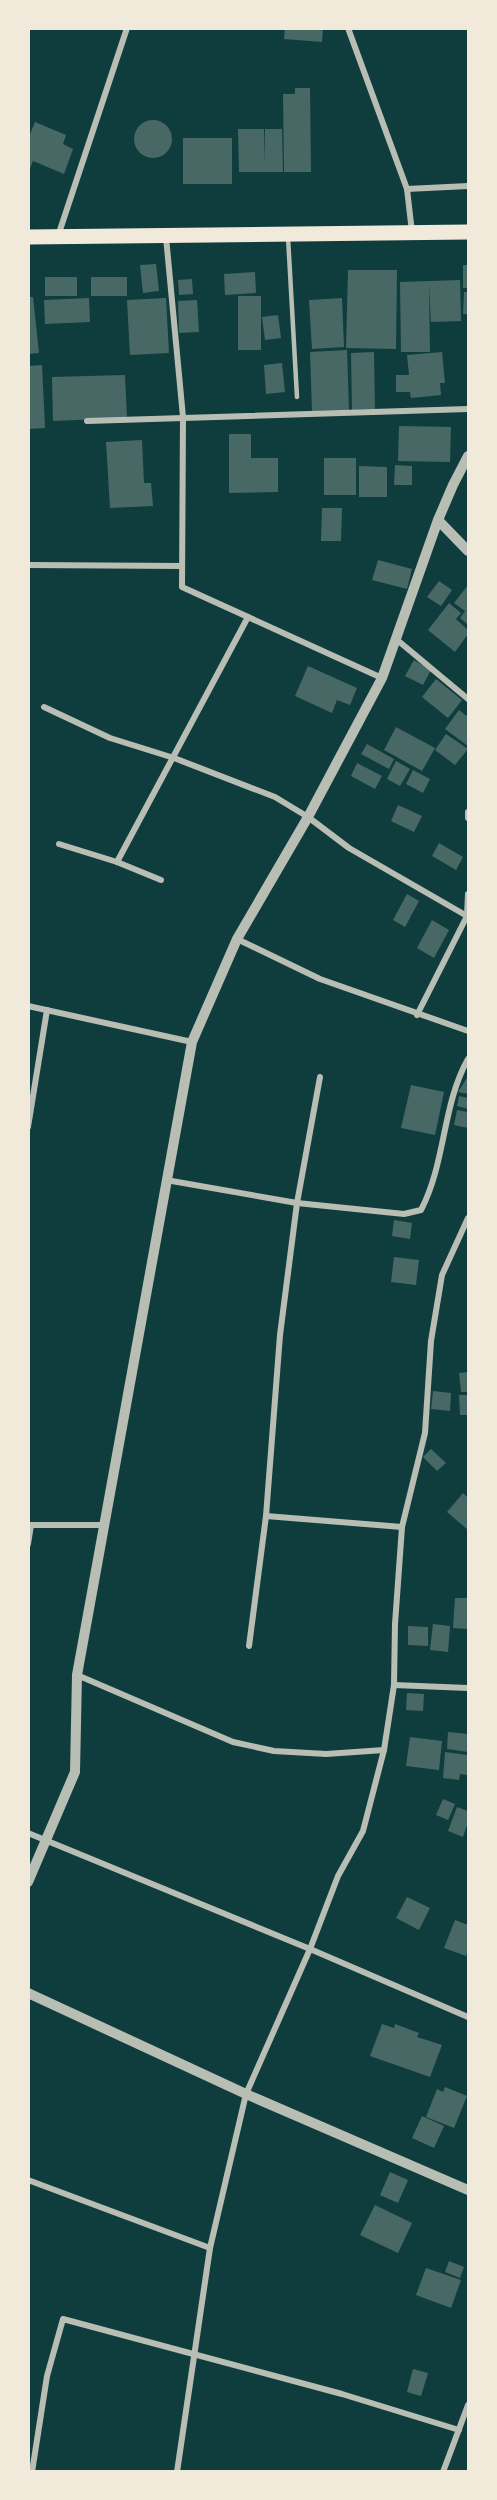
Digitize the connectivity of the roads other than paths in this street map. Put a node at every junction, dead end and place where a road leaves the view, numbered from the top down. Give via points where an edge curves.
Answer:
1 (127, 28) edge
2 (348, 28) edge
3 (468, 186) edge
4 (407, 189) junction
5 (412, 232) junction
6 (468, 232) edge
7 (288, 234) junction
8 (28, 237) edge
9 (58, 237) junction
10 (166, 237) junction
11 (297, 397) dead end
12 (468, 409) edge
13 (183, 417) junction
14 (87, 421) dead end
15 (468, 456) edge
16 (438, 520) junction
17 (468, 551) edge
18 (28, 565) edge
19 (183, 566) junction
20 (248, 617) junction
21 (396, 639) junction
22 (382, 678) junction
23 (468, 699) edge
24 (44, 707) dead end
25 (174, 758) junction
26 (468, 812) edge
27 (308, 817) junction
28 (468, 818) edge
29 (58, 844) dead end
30 (117, 862) junction
31 (161, 880) dead end
32 (468, 894) edge
33 (467, 916) junction
34 (237, 939) junction
35 (28, 1006) edge
36 (47, 1010) junction
37 (417, 1015) junction
38 (468, 1031) edge
39 (192, 1042) junction
40 (468, 1059) edge
41 (320, 1077) dead end
42 (28, 1126) edge
43 (166, 1180) junction
44 (297, 1203) junction
45 (468, 1218) edge
46 (266, 1516) junction
47 (30, 1525) edge
48 (104, 1525) junction
49 (402, 1527) junction
50 (28, 1544) edge
51 (249, 1646) dead end
52 (77, 1675) junction
53 (394, 1685) junction
54 (468, 1688) edge
55 (384, 1750) junction
56 (28, 1833) edge
57 (47, 1841) junction
58 (28, 1882) edge
59 (310, 1949) junction
60 (28, 1994) edge
61 (468, 2017) edge
62 (246, 2094) junction
63 (28, 2180) edge
64 (468, 2190) edge
65 (210, 2248) junction
66 (194, 2353) junction
67 (468, 2410) edge
68 (459, 2430) junction
69 (32, 2472) edge
70 (177, 2472) edge
71 (443, 2472) edge

1 - 9 street
2 - 4 street
3 - 4 street
4 - 5 street
5 - 6 main road
5 - 7 main road
7 - 10 main road
7 - 11 lane
8 - 9 main road
9 - 10 main road
10 - 13 street
12 - 13 street
13 - 14 street
13 - 19 street
15 - 16 street
16 - 17 street
16 - 21 street
18 - 19 street
19 - 20 street via 183,587
20 - 22 street
20 - 25 street
21 - 22 street
21 - 23 street
22 - 27 street
24 - 25 street via 110,738
25 - 27 street via 275,797
25 - 30 street
26 - 28 street
27 - 33 street via 349,848
27 - 34 street
29 - 30 street
30 - 31 street
32 - 33 street
33 - 37 street
34 - 37 street via 320,979
34 - 39 street
35 - 36 street
36 - 39 street
36 - 42 street
37 - 38 street
39 - 43 street
40 - 44 street via 458,1078 433,1188 421,1210 404,1214
41 - 44 street
43 - 44 street
43 - 48 street
44 - 46 street via 280,1335
45 - 49 street via 442,1275 431,1341 425,1433
46 - 49 street
46 - 51 street
47 - 48 street
47 - 50 street
48 - 52 street
49 - 53 street
52 - 55 street via 233,1742 284,1752
52 - 57 street via 75,1772
53 - 54 street
53 - 55 street
55 - 59 street via 363,1831 338,1876
56 - 57 street
57 - 58 street
57 - 59 street
59 - 61 street
59 - 62 street
60 - 62 street
62 - 64 street
62 - 65 street
63 - 65 street
65 - 66 street
66 - 68 street
66 - 69 street via 63,2319 47,2376
66 - 70 street
67 - 68 street
68 - 71 street

